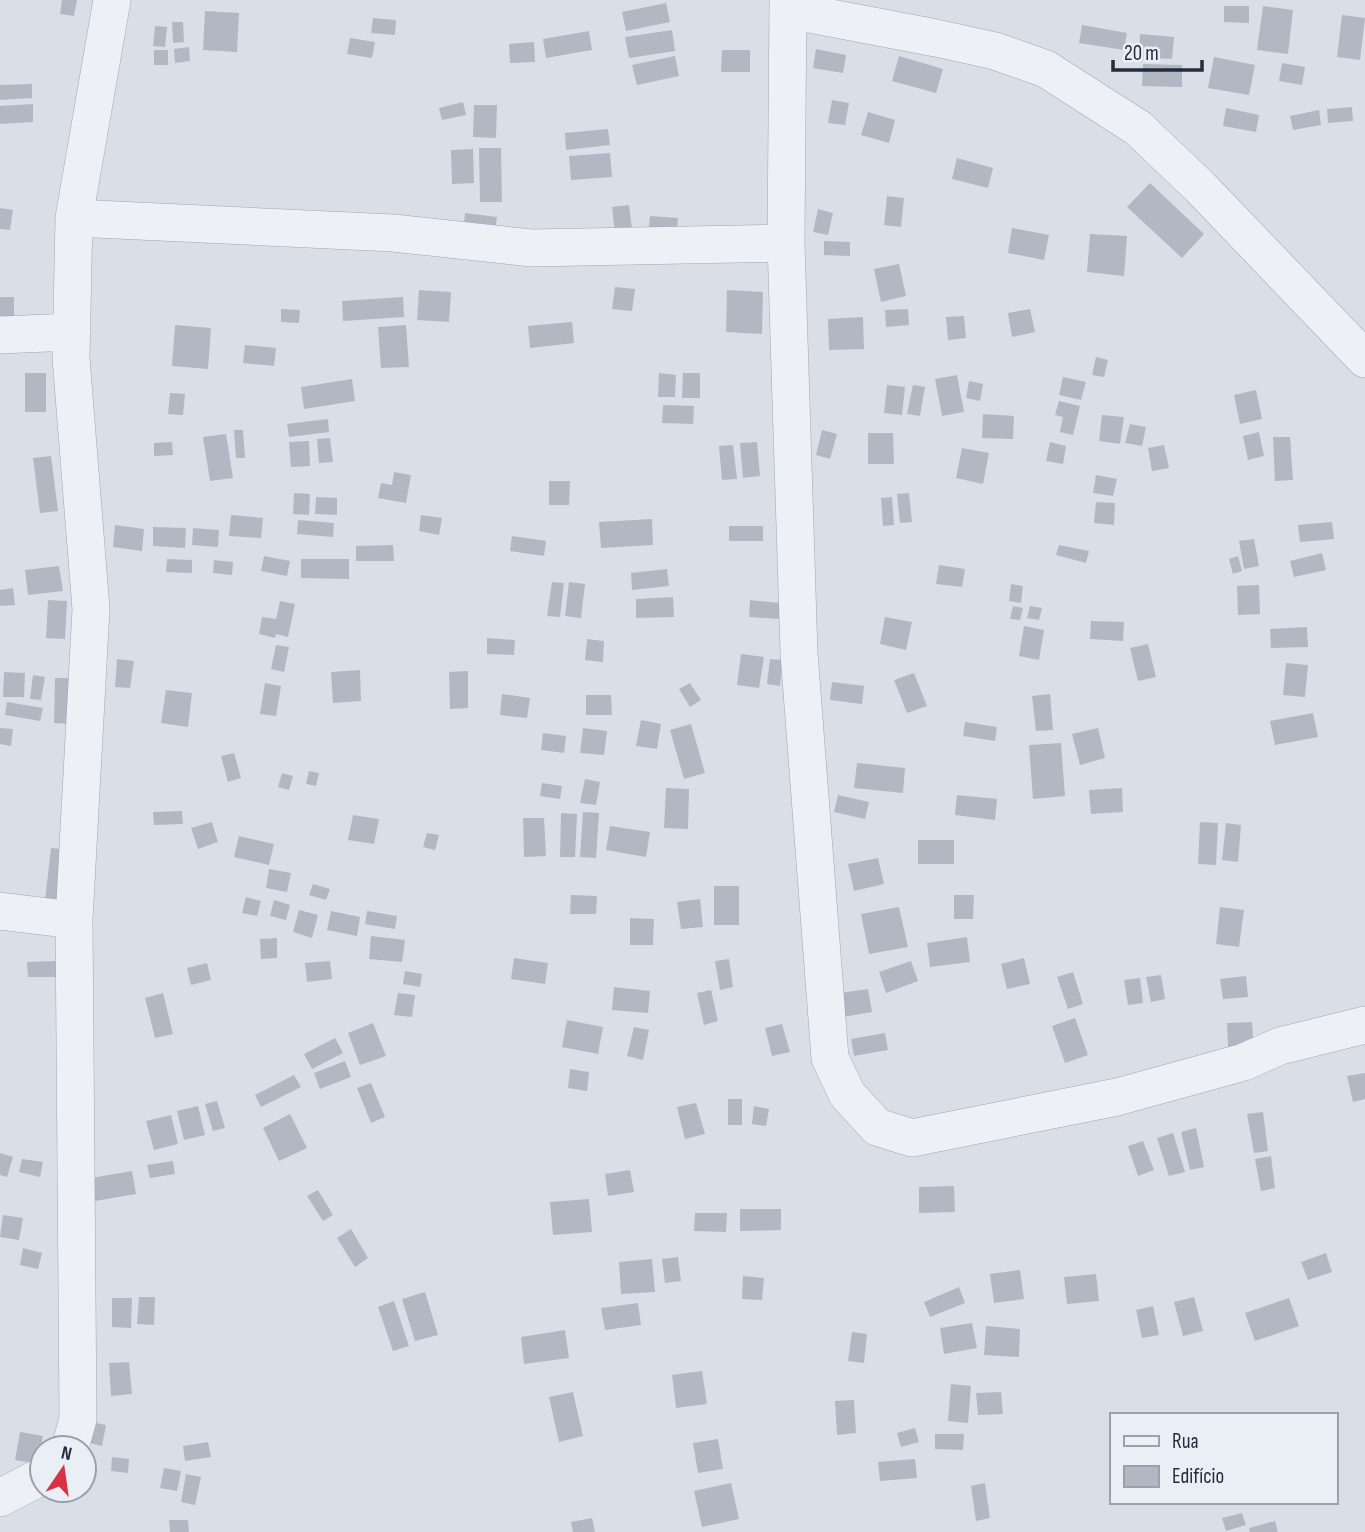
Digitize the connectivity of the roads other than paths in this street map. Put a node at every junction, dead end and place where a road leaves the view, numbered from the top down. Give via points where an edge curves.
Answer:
1 (112, 0) edge
2 (789, 5) edge
3 (74, 218) junction
4 (786, 243) junction
5 (72, 332) junction
6 (0, 335) edge
7 (1365, 359) edge
8 (0, 911) edge
9 (74, 920) junction
10 (1365, 1026) edge
11 (74, 1434) edge
12 (28, 1483) edge
13 (0, 1498) edge

1 - 3 street
2 - 4 street
2 - 7 street via 995,51 1046,69 1138,128
3 - 4 street via 393,233 531,248
3 - 5 street
4 - 10 street via 799,653 830,1058 847,1094 877,1127 912,1138 1117,1097 1244,1062 1280,1046
5 - 6 street
5 - 9 street via 91,609
8 - 9 street
9 - 11 street via 78,1419
12 - 13 street

